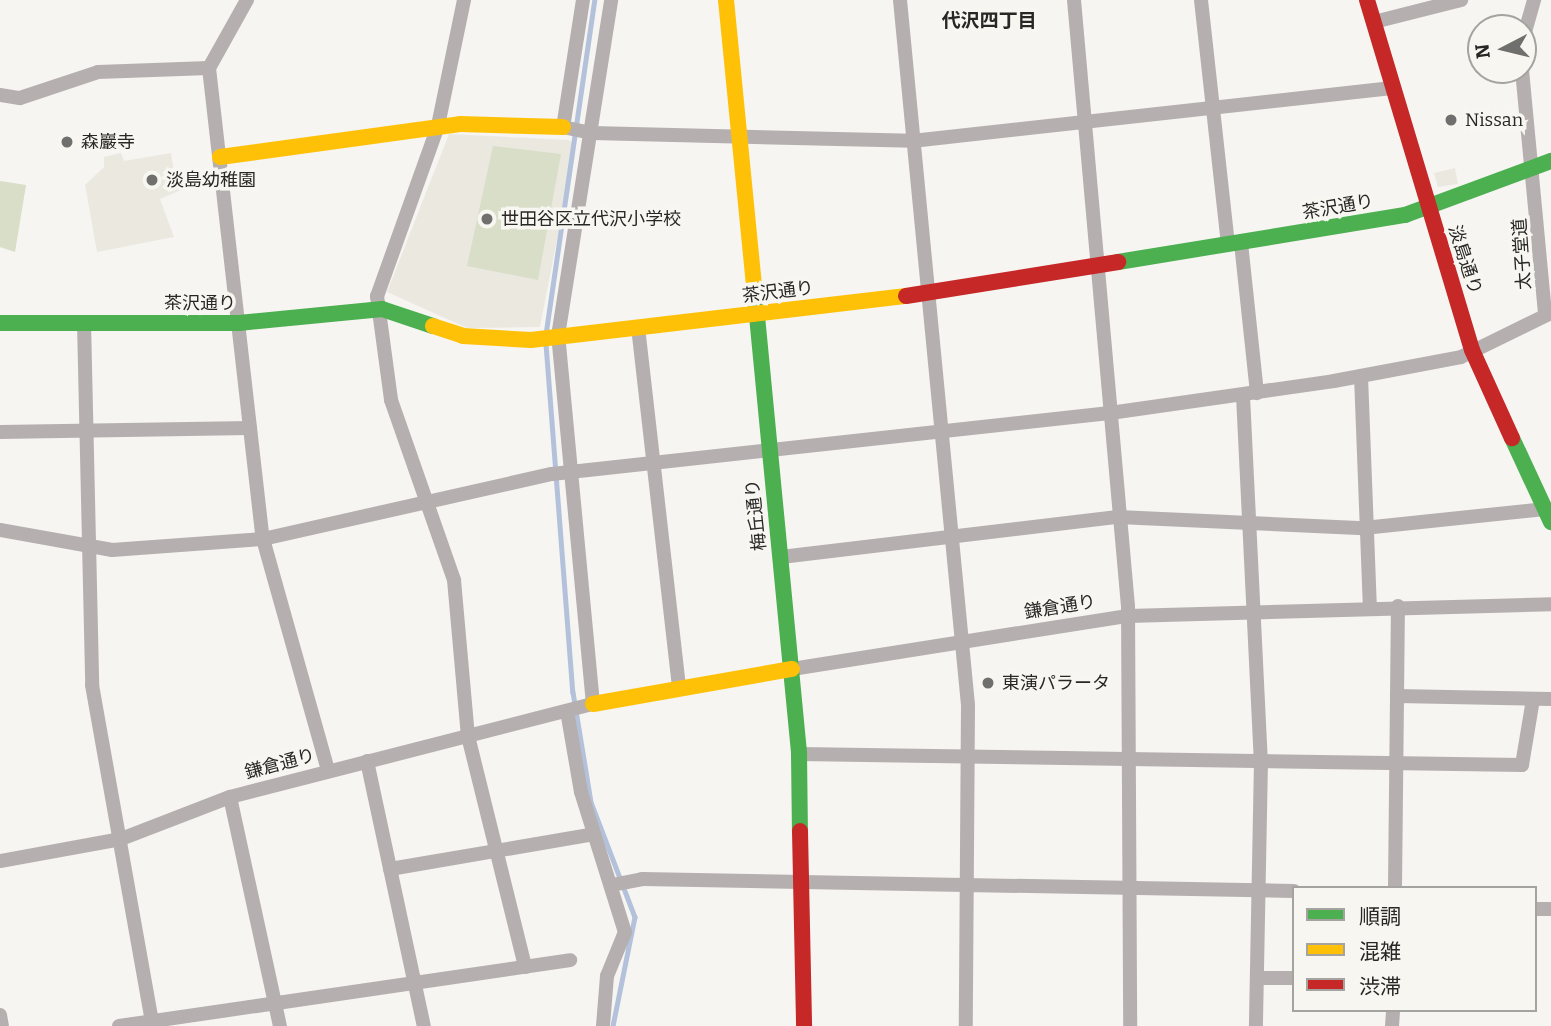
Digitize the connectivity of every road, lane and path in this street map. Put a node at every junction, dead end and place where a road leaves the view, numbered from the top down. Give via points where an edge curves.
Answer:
1 (247, 0) edge
2 (464, 0) edge
3 (583, 0) edge
4 (611, 0) edge
5 (726, 0) edge
6 (900, 0) edge
7 (1074, 0) edge
8 (1201, 0) edge
9 (1367, 0) edge
10 (1461, 0) edge
11 (1374, 22) junction
12 (209, 68) junction
13 (1523, 84) edge
14 (1392, 88) junction
15 (0, 95) edge
16 (1213, 110) junction
17 (1084, 124) junction
18 (438, 126) junction
19 (579, 130) junction
20 (738, 138) junction
21 (912, 141) junction
22 (220, 157) junction
23 (1551, 161) edge
24 (1529, 170) junction
25 (1428, 209) junction
26 (1235, 244) junction
27 (1096, 267) junction
28 (927, 295) junction
29 (382, 309) junction
30 (754, 314) junction
31 (1548, 314) edge
32 (84, 322) junction
33 (0, 323) edge
34 (239, 323) junction
35 (638, 327) junction
36 (552, 337) junction
37 (1472, 350) junction
38 (1361, 376) junction
39 (1250, 394) junction
40 (1110, 413) junction
41 (250, 428) junction
42 (85, 431) junction
43 (0, 432) edge
44 (940, 432) junction
45 (769, 452) junction
46 (652, 464) junction
47 (570, 472) junction
48 (423, 504) junction
49 (1548, 516) edge
50 (1118, 517) junction
51 (1248, 523) junction
52 (1364, 528) junction
53 (0, 530) edge
54 (952, 535) junction
55 (263, 539) junction
56 (86, 548) junction
57 (781, 557) junction
58 (1551, 604) edge
59 (1398, 606) junction
60 (1370, 608) junction
61 (1128, 616) junction
62 (1252, 616) junction
63 (962, 641) junction
64 (792, 669) junction
65 (679, 688) junction
66 (1397, 696) junction
67 (1533, 699) junction
68 (1551, 699) edge
69 (578, 708) junction
70 (468, 736) junction
71 (799, 754) junction
72 (969, 757) junction
73 (1133, 759) junction
74 (367, 761) junction
75 (1261, 761) junction
76 (1396, 763) junction
77 (328, 771) junction
78 (230, 797) junction
79 (594, 834) junction
80 (121, 838) junction
81 (496, 853) junction
82 (0, 862) edge
83 (390, 869) junction
84 (804, 881) junction
85 (621, 883) junction
86 (968, 883) junction
87 (1131, 885) junction
88 (1395, 886) edge
89 (1258, 888) junction
90 (1292, 891) edge
91 (570, 960) dead end
92 (525, 967) junction
93 (1258, 978) junction
94 (1292, 978) edge
95 (415, 982) junction
96 (275, 1000) junction
97 (0, 1015) edge
98 (152, 1022) edge
99 (2, 1026) edge
100 (119, 1026) edge
101 (280, 1026) edge
102 (424, 1026) edge
103 (603, 1026) edge
104 (804, 1026) edge
105 (966, 1026) edge
106 (1130, 1026) edge
107 (1256, 1026) edge

1 - 12 street
2 - 18 street
3 - 19 street
4 - 19 street
5 - 20 street, 梅丘通り
6 - 21 street
7 - 17 street
8 - 16 street
9 - 11 street, 淡島通り
10 - 11 street
11 - 14 street, 淡島通り
12 - 15 street via 98,72 20,98
12 - 22 street
13 - 24 street, 太子堂道
14 - 16 street
14 - 25 street, 淡島通り
16 - 17 street
16 - 26 street
17 - 21 street
17 - 27 street
18 - 19 street
18 - 22 street
18 - 29 street via 377,296
19 - 20 street
19 - 36 street
20 - 21 street
20 - 30 street, 梅丘通り
21 - 28 street
22 - 34 street
23 - 24 street, 茶沢通り
24 - 25 street, 茶沢通り
24 - 31 street, 太子堂道 via 1540,218
25 - 26 street, 茶沢通り
25 - 37 street, 淡島通り
26 - 27 street, 茶沢通り
26 - 39 street
27 - 28 street, 茶沢通り
27 - 40 street
28 - 30 street, 茶沢通り
28 - 44 street
29 - 34 street, 茶沢通り
29 - 36 street, 茶沢通り via 463,336
29 - 48 street via 391,400
30 - 35 street, 茶沢通り
30 - 45 street, 梅丘通り
31 - 37 street, 太子堂道
32 - 33 street, 茶沢通り
32 - 34 street, 茶沢通り
32 - 42 street
34 - 41 street
35 - 36 street, 茶沢通り
35 - 46 street
36 - 47 street
37 - 38 street, 太子堂道
37 - 49 street, 淡島通り
38 - 39 street, 太子堂道
38 - 52 street
39 - 40 street, 太子堂道
39 - 51 street
40 - 44 street, 太子堂道
40 - 50 street
41 - 42 street
41 - 55 street
42 - 43 street
42 - 56 street
44 - 45 street, 太子堂道
44 - 54 street
45 - 46 street, 太子堂道
45 - 57 street, 梅丘通り
46 - 47 street, 太子堂道
46 - 65 street
47 - 48 street, 太子堂道
47 - 69 street
48 - 55 street, 太子堂道
48 - 70 street via 454,580
49 - 52 street
50 - 51 street
50 - 54 street
50 - 61 street
51 - 52 street
51 - 62 street
52 - 60 street
53 - 56 street, 太子堂道
54 - 57 street
54 - 63 street
55 - 56 street, 太子堂道
55 - 77 street
56 - 80 street via 92,692
57 - 64 street, 梅丘通り
58 - 59 street, 鎌倉通り
59 - 60 street, 鎌倉通り
59 - 66 street
60 - 62 street, 鎌倉通り
61 - 62 street, 鎌倉通り
61 - 63 street, 鎌倉通り
61 - 73 street
62 - 75 street
63 - 64 street, 鎌倉通り
63 - 72 street
64 - 65 street, 鎌倉通り
64 - 71 street, 梅丘通り
65 - 69 street, 鎌倉通り
66 - 67 street
66 - 76 street
67 - 68 street
67 - 76 street via 1522,765
69 - 70 street, 鎌倉通り
69 - 79 street
70 - 74 street, 鎌倉通り
70 - 81 street
71 - 72 street
71 - 84 street, 梅丘通り
72 - 73 street
72 - 86 street
73 - 75 street
73 - 87 street
74 - 77 street, 鎌倉通り
74 - 83 street
75 - 76 street
75 - 89 street
76 - 88 street
77 - 78 street, 鎌倉通り
78 - 80 street, 鎌倉通り
78 - 96 street
79 - 81 street
79 - 85 street
80 - 82 street, 鎌倉通り
80 - 98 street
81 - 83 street
81 - 92 street
83 - 95 street
84 - 85 street
84 - 86 street
84 - 104 street, 梅丘通り
85 - 103 street via 625,932 614,954
86 - 87 street
86 - 105 street
87 - 89 street
87 - 106 street
89 - 90 street
89 - 93 street
91 - 92 street
92 - 95 street
93 - 94 street
93 - 107 street
95 - 96 street
95 - 102 street
96 - 98 street
96 - 101 street
97 - 99 street
98 - 100 street

